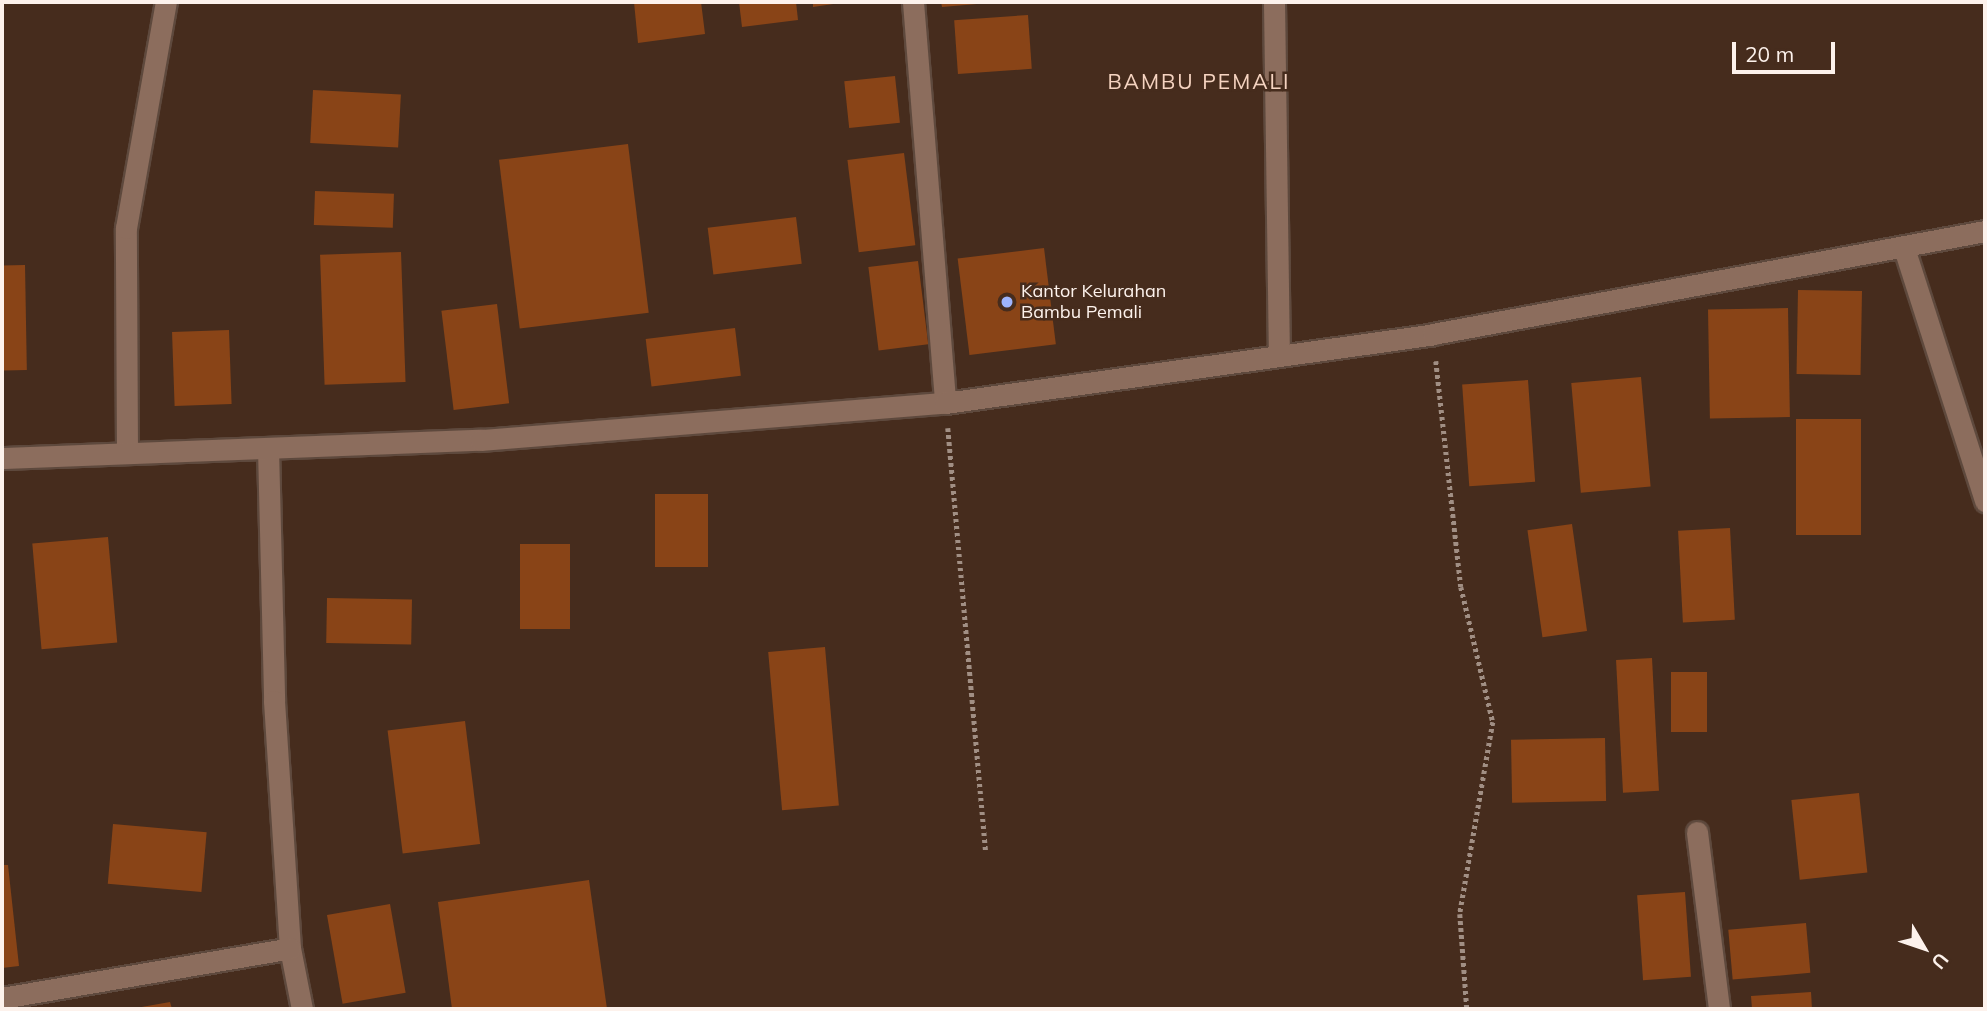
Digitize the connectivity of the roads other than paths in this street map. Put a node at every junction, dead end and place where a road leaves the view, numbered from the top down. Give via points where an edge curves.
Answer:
1 (166, 2) edge
2 (913, 2) edge
3 (1274, 2) edge
4 (1985, 231) edge
5 (1904, 248) junction
6 (1279, 354) junction
7 (945, 403) junction
8 (268, 448) junction
9 (127, 451) junction
10 (2, 458) edge
11 (1985, 500) edge
12 (1698, 832) dead end
13 (290, 948) junction
14 (2, 998) edge
15 (302, 1009) edge
16 (1719, 1009) edge

1 - 9 street via 126,228
2 - 7 street
3 - 6 street
4 - 5 street
5 - 6 street via 1433,334
5 - 11 street
6 - 7 street
7 - 8 street via 742,424
8 - 9 street
8 - 13 street via 274,701
9 - 10 street
12 - 16 street
13 - 14 street
13 - 15 street

